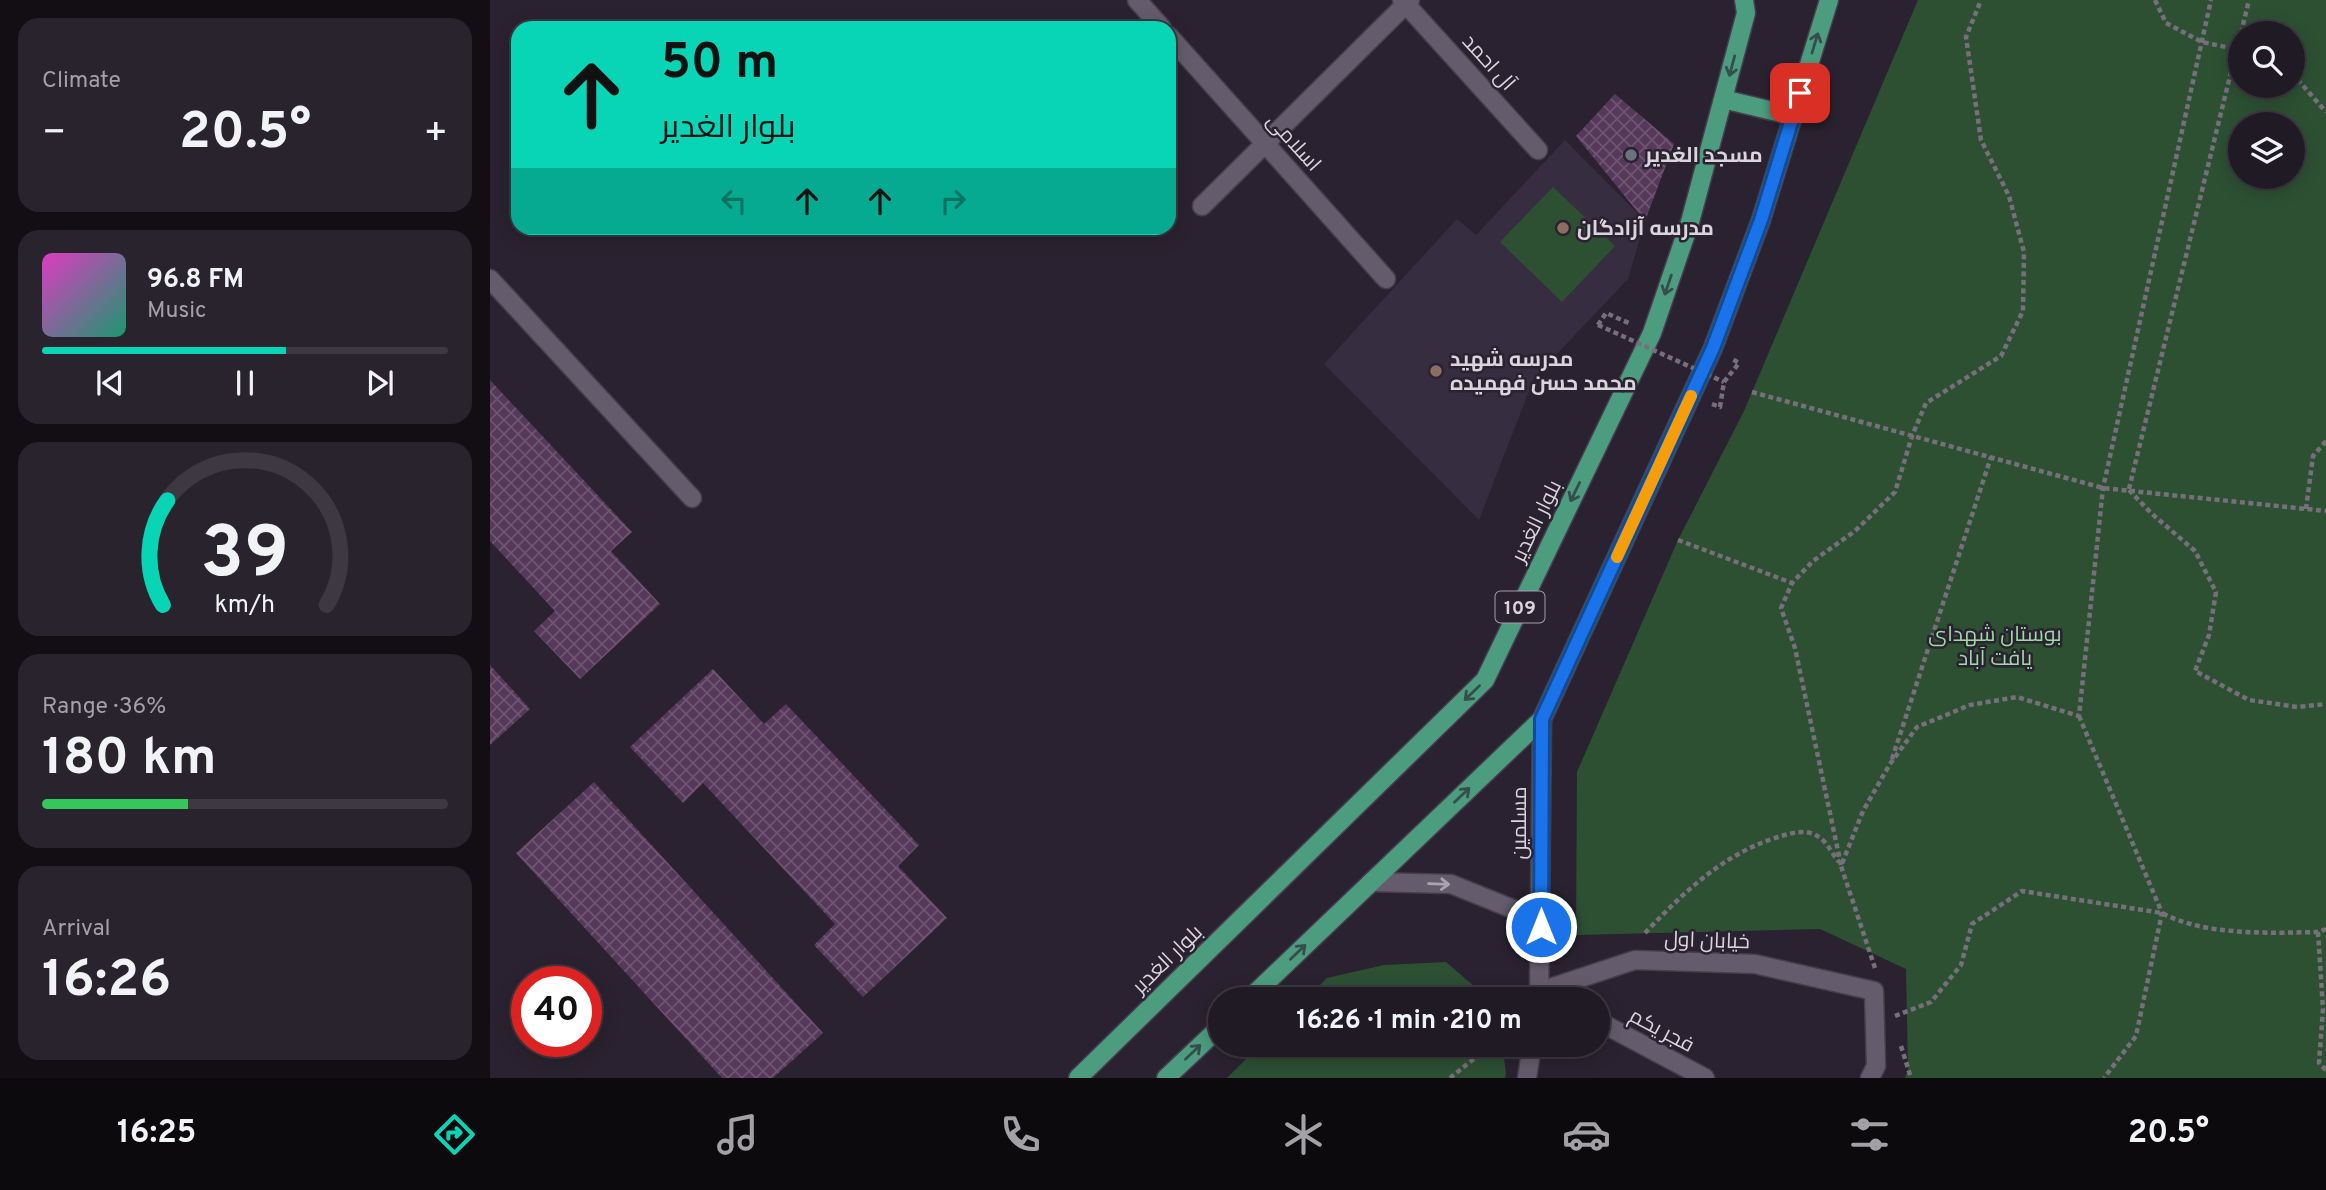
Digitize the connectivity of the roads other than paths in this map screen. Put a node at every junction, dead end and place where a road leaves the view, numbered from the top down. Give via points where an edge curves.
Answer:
1 (1137, 0) edge
2 (1744, 0) edge
3 (1829, 0) edge
4 (1406, 1) edge
5 (1156, 21) edge
6 (1176, 44) edge
7 (1723, 99) junction
8 (1793, 116) junction
9 (1265, 144) junction
10 (1538, 150) dead end
11 (1202, 205) dead end
12 (490, 279) edge
13 (1385, 279) dead end
14 (692, 498) dead end
15 (1542, 719) junction
16 (1371, 882) junction
17 (1541, 927) junction
18 (1262, 987) edge
19 (1544, 987) edge
20 (1569, 987) edge
21 (1610, 1027) edge
22 (1208, 1038) edge
23 (1530, 1057) edge
24 (1078, 1078) edge
25 (1166, 1078) edge
26 (1527, 1078) edge
27 (1705, 1078) edge
28 (1870, 1078) edge

1 - 5 street
2 -> 7 main road, بلوار الغدیر / 109 via 1746,13
8 -> 3 main road
4 - 9 street
4 - 10 street, آل احمد
6 - 9 street, اسلامی
7 - 8 main road
7 -> 24 main road, بلوار الغدیر / 109 via 1690,222 1652,333 1485,680
8 - 15 main road via 1761,220 1713,348
9 - 11 street
9 - 13 street, اسلامی
12 - 14 street
16 -> 15 main road
15 - 17 street, مسلمین
16 -> 17 street via 1451,884 1513,909
18 -> 16 main road
17 - 19 street, مسلمین
20 - 28 street, خیابان اول via 1635,960 1755,964 1876,985 1876,1066
21 - 27 street, فجر یکم
25 -> 22 main road
23 - 26 street

